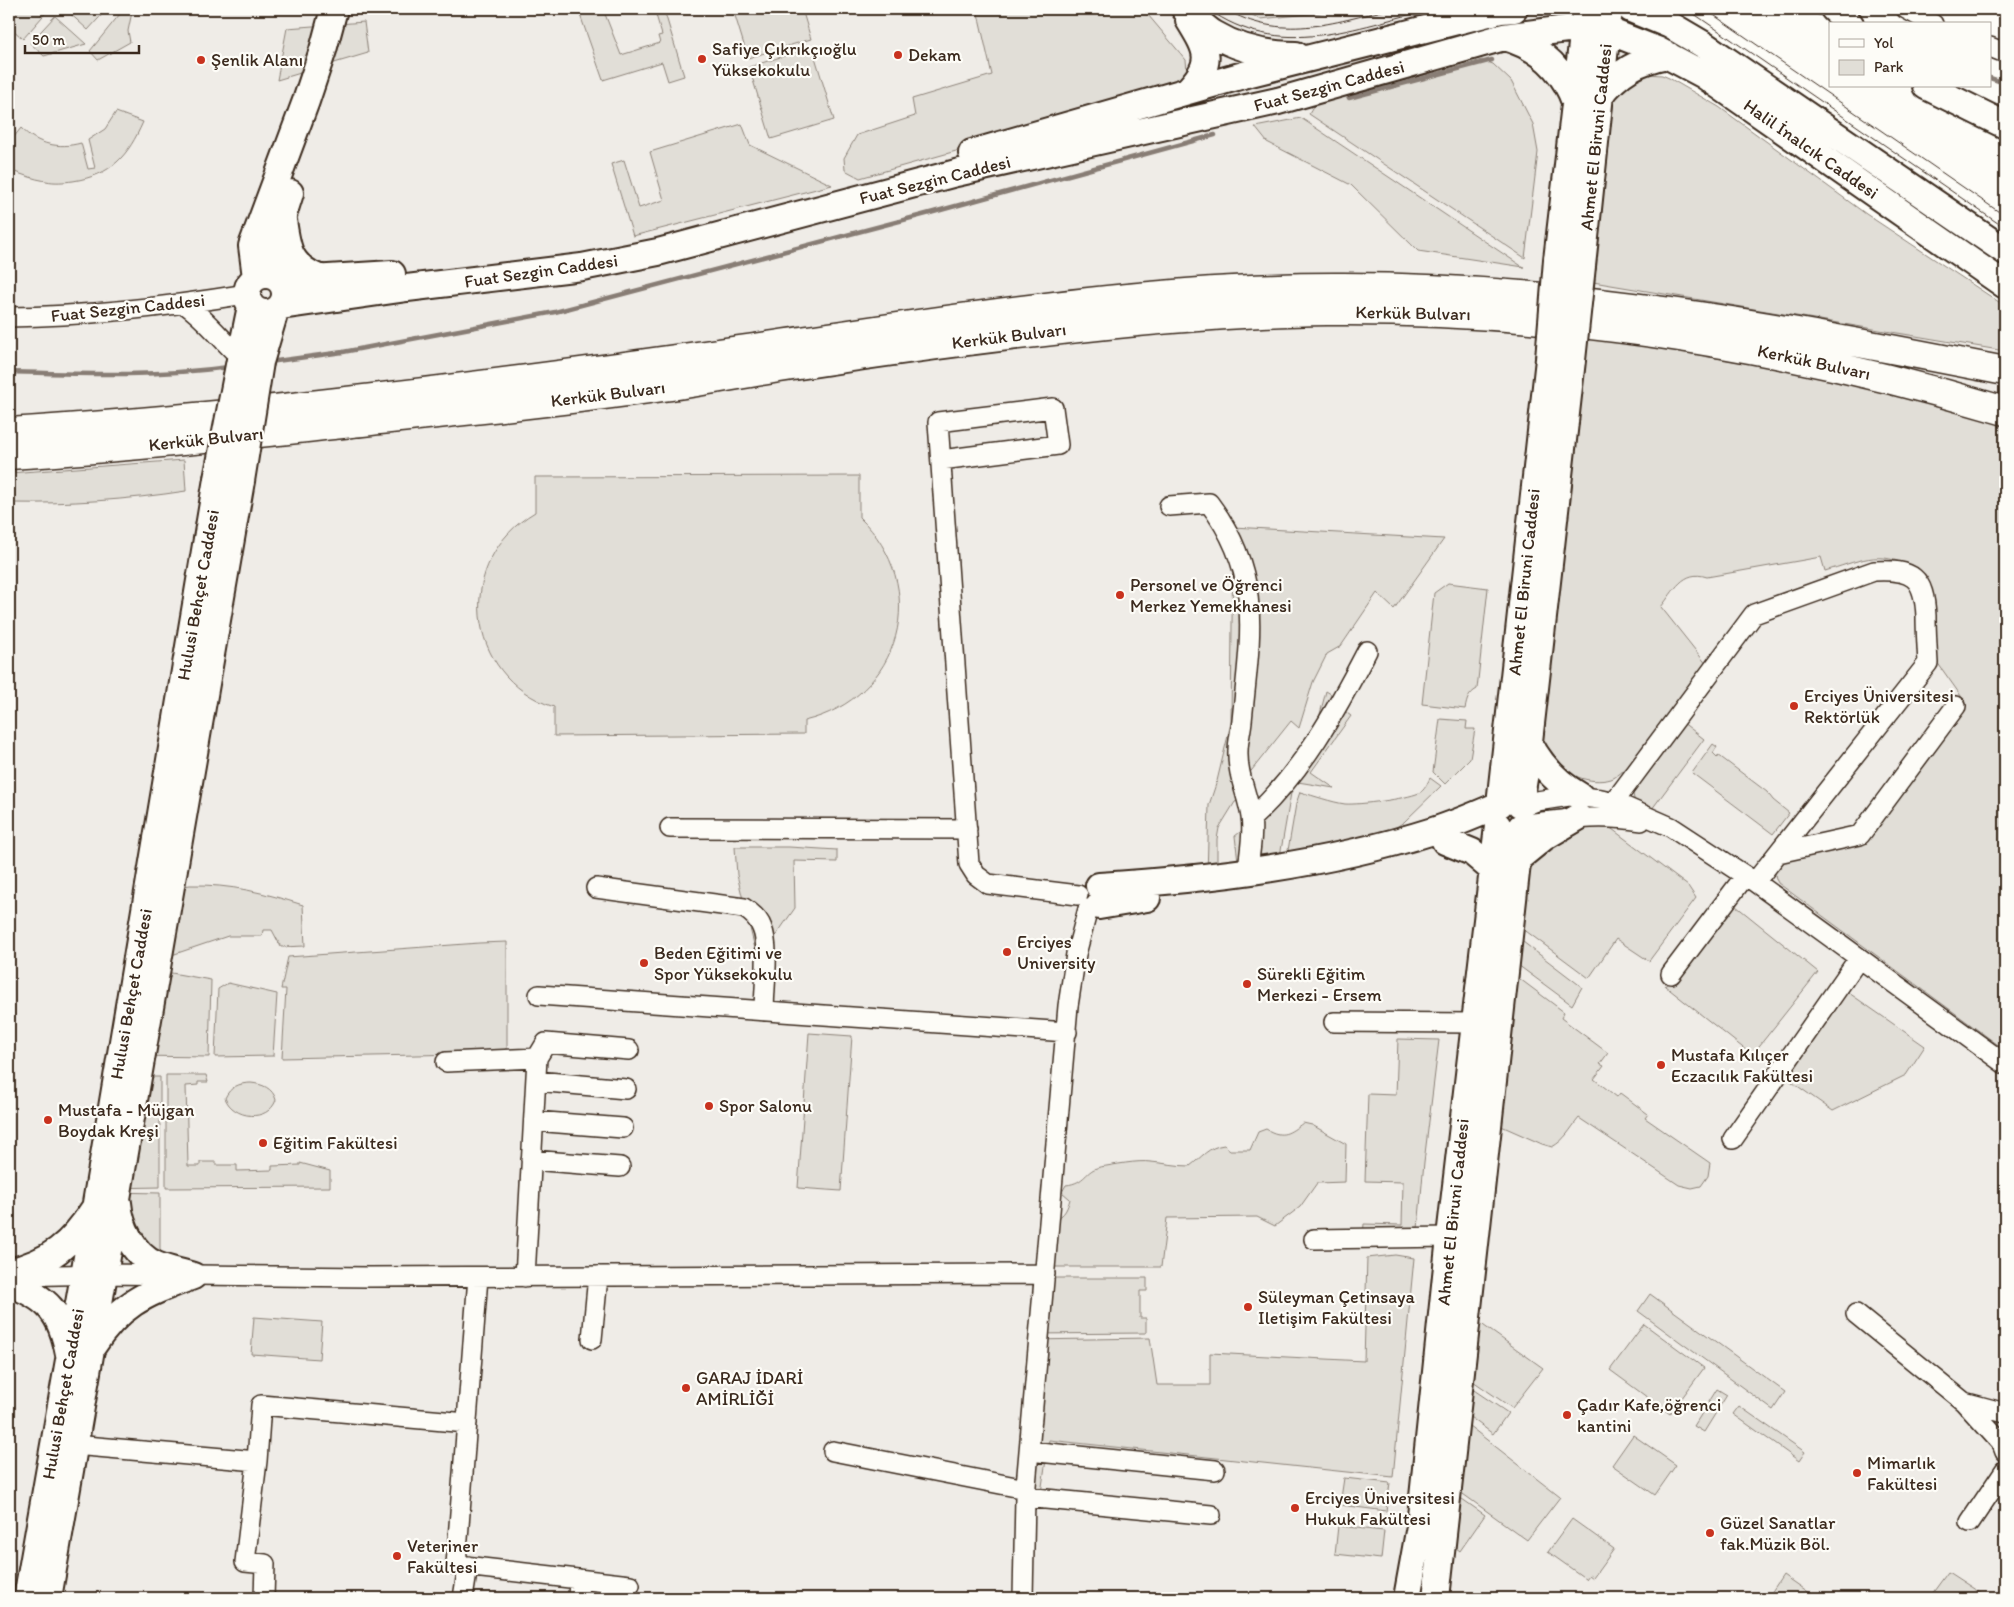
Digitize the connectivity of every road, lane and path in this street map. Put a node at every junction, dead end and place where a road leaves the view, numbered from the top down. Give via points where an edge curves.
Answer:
1 (334, 9) edge
2 (352, 9) edge
3 (1183, 9) edge
4 (1514, 9) edge
5 (1632, 9) edge
6 (1834, 9) edge
7 (1906, 9) edge
8 (1596, 20) edge
9 (1848, 22) edge
10 (1929, 22) edge
11 (1504, 37) junction
12 (1992, 48) edge
13 (2005, 53) edge
14 (1324, 54) junction
15 (1668, 55) junction
16 (1247, 74) junction
17 (1930, 88) edge
18 (1187, 91) junction
19 (1600, 96) junction
20 (1278, 101) junction
21 (1575, 102) junction
22 (2005, 125) edge
23 (282, 215) junction
24 (2005, 251) edge
25 (319, 278) junction
26 (2005, 285) edge
27 (268, 291) junction
28 (185, 304) junction
29 (9, 317) edge
30 (247, 359) junction
31 (1561, 360) junction
32 (2005, 371) edge
33 (2005, 411) edge
34 (9, 432) edge
35 (9, 456) edge
36 (941, 460) junction
37 (1168, 506) dead end
38 (1367, 651) dead end
39 (1956, 706) dead end
40 (1529, 743) junction
41 (1614, 802) junction
42 (1579, 807) junction
43 (1510, 815) junction
44 (1252, 818) junction
45 (670, 828) dead end
46 (1671, 828) junction
47 (967, 829) junction
48 (1445, 841) junction
49 (1778, 852) junction
50 (1517, 859) junction
51 (1492, 869) junction
52 (1248, 870) junction
53 (1750, 879) junction
54 (596, 888) dead end
55 (1091, 899) junction
56 (1859, 958) junction
57 (1671, 974) dead end
58 (539, 995) dead end
59 (764, 1011) junction
60 (1334, 1022) dead end
61 (1474, 1023) junction
62 (1067, 1032) junction
63 (630, 1050) dead end
64 (537, 1058) junction
65 (446, 1062) dead end
66 (2005, 1064) edge
67 (536, 1081) junction
68 (626, 1088) dead end
69 (534, 1121) junction
70 (623, 1128) dead end
71 (1733, 1139) dead end
72 (532, 1160) junction
73 (620, 1167) dead end
74 (106, 1202) junction
75 (1450, 1237) junction
76 (1314, 1239) dead end
77 (9, 1274) edge
78 (1045, 1274) junction
79 (94, 1275) junction
80 (193, 1276) junction
81 (598, 1276) junction
82 (478, 1277) junction
83 (525, 1277) junction
84 (9, 1283) edge
85 (1856, 1314) dead end
86 (592, 1339) dead end
87 (80, 1353) junction
88 (1964, 1402) junction
89 (2005, 1413) edge
90 (467, 1423) junction
91 (74, 1445) junction
92 (1029, 1451) junction
93 (833, 1452) dead end
94 (2005, 1452) edge
95 (257, 1461) junction
96 (1216, 1470) dead end
97 (2005, 1470) edge
98 (1026, 1493) junction
99 (1211, 1516) dead end
100 (1970, 1522) dead end
101 (468, 1566) junction
102 (579, 1579) junction
103 (630, 1585) dead end
104 (27, 1598) edge
105 (48, 1598) edge
106 (264, 1598) edge
107 (463, 1598) edge
108 (578, 1598) edge
109 (1023, 1598) edge
110 (1407, 1598) edge
111 (1436, 1598) edge

1 - 27 street via 306,101 252,246
2 - 23 street, Hulusi Behçet Caddesi via 329,87
3 - 14 street via 1214,34 1249,49 1280,55
3 - 16 street
3 - 18 street via 1205,45 1205,64 1200,78
4 - 14 street, Fuat Sezgin Caddesi
5 - 24 street, Halil İnalcık Caddesi via 1670,25 1704,45
6 - 9 street
7 - 10 street
8 - 11 street, Fuat Sezgin Caddesi via 1567,29
8 - 15 street, Halil İnalcık Caddesi
8 - 19 street, Ahmet El Biruni Caddesi
8 - 21 street, Ahmet El Biruni Caddesi
11 - 20 street, Fuat Sezgin Caddesi
11 - 21 street via 1530,46 1552,62 1566,80
12 - 13 street
14 - 16 street, Fuat Sezgin Caddesi
15 - 19 street via 1629,68
15 - 26 street, Halil İnalcık Caddesi via 1729,92
16 - 18 street, Fuat Sezgin Caddesi
16 - 20 street
17 - 22 street
18 - 25 street, Fuat Sezgin Caddesi via 668,236 554,258 497,265
19 - 31 street, Ahmet El Biruni Caddesi, bridge via 1582,266
20 - 27 street, Fuat Sezgin Caddesi via 956,173 620,260 427,286
21 - 31 street, Ahmet El Biruni Caddesi, bridge via 1557,260
23 - 25 street via 293,259 305,272
23 - 27 street, Hulusi Behçet Caddesi
25 - 27 street, Fuat Sezgin Caddesi
27 - 28 street, Fuat Sezgin Caddesi
27 - 30 street, Hulusi Behçet Caddesi
28 - 29 street, Fuat Sezgin Caddesi via 92,314
28 - 30 street
30 - 74 street, Hulusi Behçet Caddesi, bridge
31 - 40 street, Ahmet El Biruni Caddesi
31 - 43 street, Ahmet El Biruni Caddesi
32 - 34 main road, Kerkük Bulvarı via 1806,333 1595,301 1451,289 1270,288 1085,302 354,400 177,419
33 - 35 main road, Kerkük Bulvarı via 1850,369 1653,332 1494,315 1322,311 1129,322 888,352 665,387 528,404 157,444
36 - 36 street via 1058,445 1053,408 938,422
36 - 47 street
37 - 44 street via 1209,503 1230,534 1244,568 1250,617 1238,751 1241,781
38 - 44 street via 1339,703 1302,760
39 - 49 street via 1860,835
40 - 42 street via 1542,766
40 - 43 street, Ahmet El Biruni Caddesi
41 - 42 street
41 - 46 street
41 - 49 street via 1754,614 1874,571 1908,575 1918,581 1925,594 1928,662
42 - 43 street via 1553,798
42 - 46 street
42 - 50 street
43 - 48 street
43 - 50 street, Ahmet El Biruni Caddesi
43 - 51 street, Ahmet El Biruni Caddesi
43 - 52 street via 1318,860
44 - 52 street
45 - 47 street
46 - 53 street
47 - 55 street via 969,864 981,880 997,886
48 - 51 street via 1472,852
48 - 55 street via 1304,875
49 - 53 street
50 - 111 street, Ahmet El Biruni Caddesi
51 - 61 street, Ahmet El Biruni Caddesi
52 - 55 street
53 - 56 street
53 - 57 street
54 - 59 street via 744,908 750,912 759,921 765,936
55 - 62 street via 1072,980
56 - 66 street
56 - 71 street
58 - 59 street
59 - 62 street
60 - 61 street
61 - 75 street, Ahmet El Biruni Caddesi
62 - 78 street
63 - 64 street via 546,1044
64 - 65 street
64 - 67 street
67 - 68 street
67 - 69 street
69 - 70 street
69 - 72 street
72 - 73 street
72 - 83 street
74 - 77 street via 50,1257
74 - 79 street, Hulusi Behçet Caddesi
74 - 80 street via 139,1252 154,1264
75 - 76 street
75 - 110 street, Ahmet El Biruni Caddesi via 1420,1526
77 - 79 street
78 - 81 street
78 - 92 street
79 - 80 street
79 - 87 street, Hulusi Behçet Caddesi
80 - 82 street
80 - 87 street via 136,1300
81 - 83 street
81 - 86 street
82 - 83 street
82 - 90 street
84 - 87 street via 32,1292 47,1305
85 - 88 street
87 - 91 street, Hulusi Behçet Caddesi
87 - 104 street, Hulusi Behçet Caddesi
88 - 89 street
88 - 94 street via 2002,1444
90 - 95 street via 261,1405
90 - 101 street via 456,1565
91 - 95 street
91 - 105 street, Hulusi Behçet Caddesi
92 - 96 street
92 - 98 street
93 - 98 street
95 - 106 street via 244,1562 265,1564
97 - 100 street
98 - 99 street
98 - 109 street
101 - 102 street
101 - 107 street
102 - 103 street
102 - 108 street

